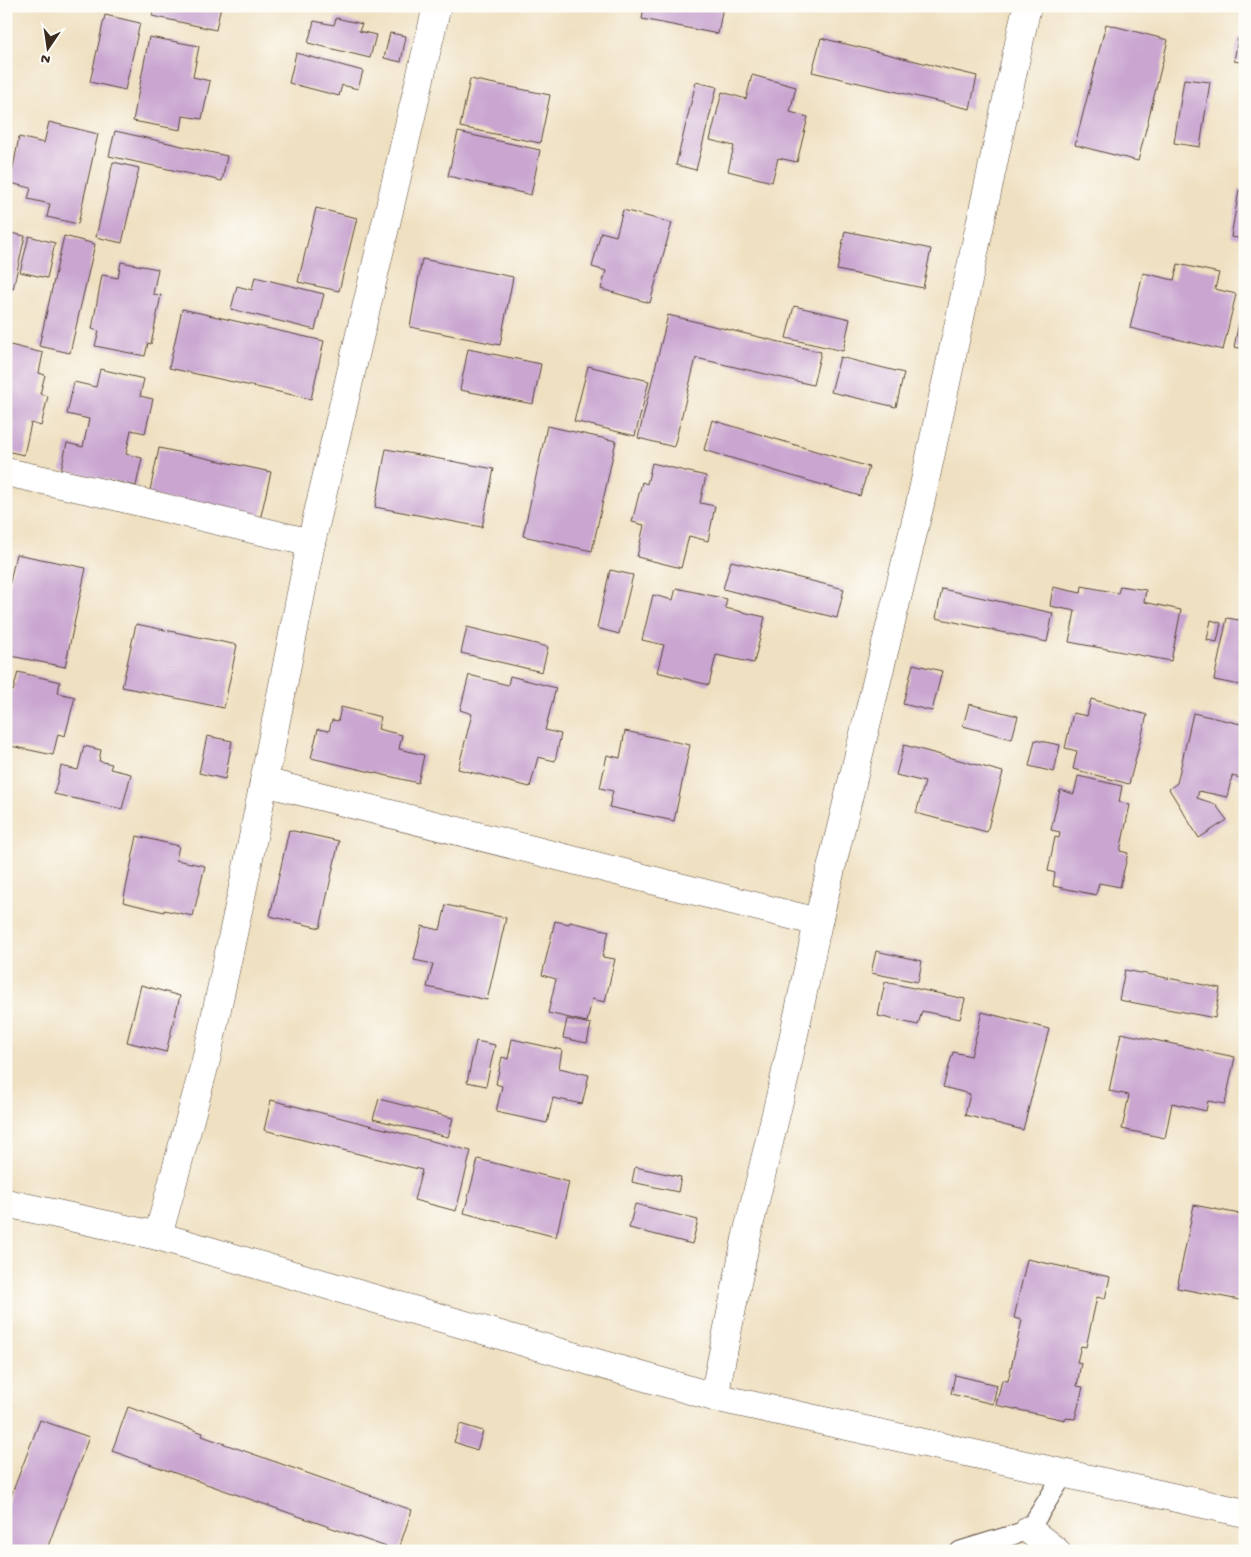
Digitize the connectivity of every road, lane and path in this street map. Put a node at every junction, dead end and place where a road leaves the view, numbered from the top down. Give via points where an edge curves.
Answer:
1 (437, 6) edge
2 (1027, 6) edge
3 (6, 472) edge
4 (311, 543) junction
5 (264, 782) junction
6 (818, 922) junction
7 (6, 1204) edge
8 (158, 1236) junction
9 (714, 1396) junction
10 (1064, 1474) junction
11 (1245, 1514) edge
12 (1029, 1530) junction
13 (960, 1551) edge
14 (1056, 1551) edge

1 - 4 street
2 - 6 street via 920,504
3 - 4 street
4 - 5 street
5 - 6 street
5 - 8 street via 206,1060
6 - 9 street
7 - 8 street
8 - 9 street
9 - 10 street
10 - 11 street
10 - 12 lane
12 - 13 lane
12 - 14 street

